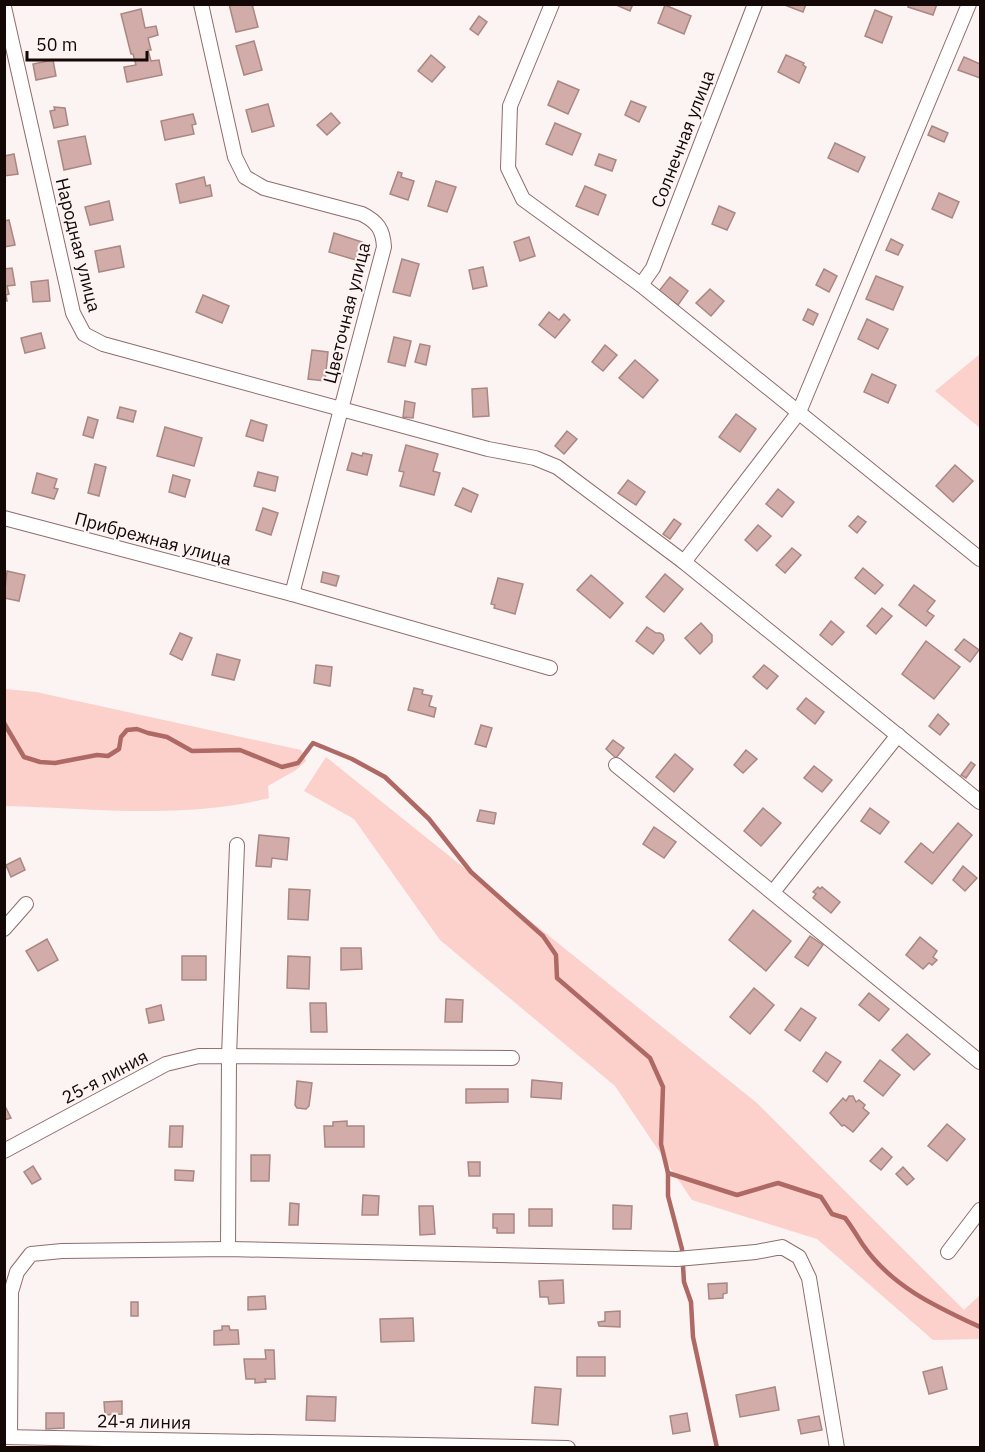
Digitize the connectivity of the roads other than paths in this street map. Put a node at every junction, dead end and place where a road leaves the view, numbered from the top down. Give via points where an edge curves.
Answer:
1 (201, 4) edge
2 (552, 4) edge
3 (755, 4) edge
4 (969, 4) edge
5 (4, 7) edge
6 (641, 285) junction
7 (341, 408) junction
8 (799, 412) junction
9 (4, 518) edge
10 (981, 559) edge
11 (684, 562) junction
12 (292, 594) junction
13 (550, 668) dead end
14 (898, 735) junction
15 (616, 765) dead end
16 (981, 802) edge
17 (237, 845) dead end
18 (772, 892) junction
19 (26, 904) dead end
20 (4, 928) edge
21 (229, 1056) junction
22 (512, 1058) dead end
23 (981, 1062) edge
24 (4, 1151) edge
25 (981, 1210) edge
26 (228, 1249) junction
27 (948, 1252) dead end
28 (7, 1437) edge
29 (568, 1448) edge
30 (837, 1448) edge

1 - 7 street, Цветочная улица via 235,157 246,177 264,188 362,214 374,220 383,234 384,247
2 - 6 street via 510,106 508,168 524,199
3 - 6 street, Солнечная улица via 653,268
4 - 8 street
5 - 7 street, Народная улица via 73,313 84,334 103,344
6 - 8 street
7 - 11 street, Народная улица via 557,467
7 - 12 street
8 - 10 street
8 - 11 street
9 - 12 street, Прибрежная улица
11 - 14 street, Народная улица
12 - 13 street, Прибрежная улица
14 - 16 street, Народная улица
14 - 18 street
15 - 18 street
17 - 21 street
18 - 23 street
19 - 20 street
21 - 22 street, 25-я линия
21 - 24 street, 25-я линия via 199,1056 166,1064
21 - 26 street
25 - 27 street
26 - 28 street via 31,1254 17,1272 12,1292
26 - 30 street via 694,1259 782,1247 800,1257 809,1278
28 - 29 street, 24-я линия

